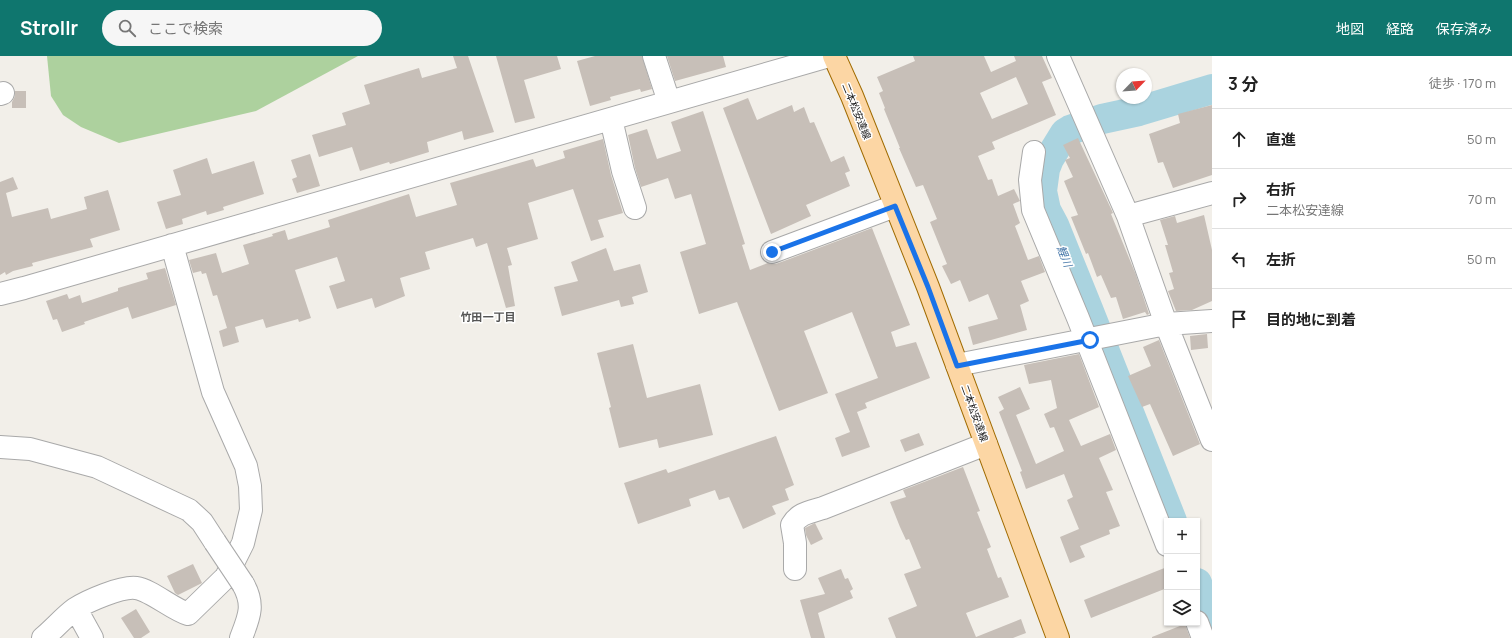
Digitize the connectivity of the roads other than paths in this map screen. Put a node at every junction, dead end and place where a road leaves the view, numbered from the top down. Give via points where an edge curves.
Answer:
1 (654, 56) edge
2 (829, 56) edge
3 (834, 56) edge
4 (1058, 56) edge
5 (669, 102) junction
6 (611, 120) junction
7 (1034, 152) dead end
8 (1212, 193) edge
9 (895, 206) junction
10 (635, 208) dead end
11 (1128, 216) junction
12 (172, 245) junction
13 (772, 252) dead end
14 (0, 294) edge
15 (1212, 320) edge
16 (1166, 324) junction
17 (1088, 340) junction
18 (957, 366) junction
19 (1212, 440) edge
20 (986, 444) junction
21 (0, 448) edge
22 (1164, 537) edge
23 (795, 569) dead end
24 (76, 609) junction
25 (1198, 626) edge
26 (43, 638) edge
27 (92, 638) edge
28 (241, 638) edge
29 (1058, 638) edge
30 (1203, 638) edge

1 - 5 street
2 - 5 street
3 - 9 main road, 二本松安達線
4 - 11 street
5 - 6 street
6 - 10 street
6 - 12 street
7 - 17 street via 1030,180 1033,210
8 - 11 street
9 - 13 street
9 - 18 main road, 二本松安達線
11 - 16 street
12 - 14 street
12 - 24 street via 213,392 246,466 251,510 243,543 226,577 188,614 136,588 117,590
15 - 16 street
16 - 17 street
16 - 19 street
17 - 18 street
17 - 22 street
18 - 20 main road, 二本松安達線
20 - 23 street via 823,508 801,514 792,525
20 - 29 main road, 二本松安達線
21 - 28 street, bridge via 30,449 97,467 189,510 202,522 248,593 251,603
24 - 26 street
24 - 27 street
25 - 30 street

